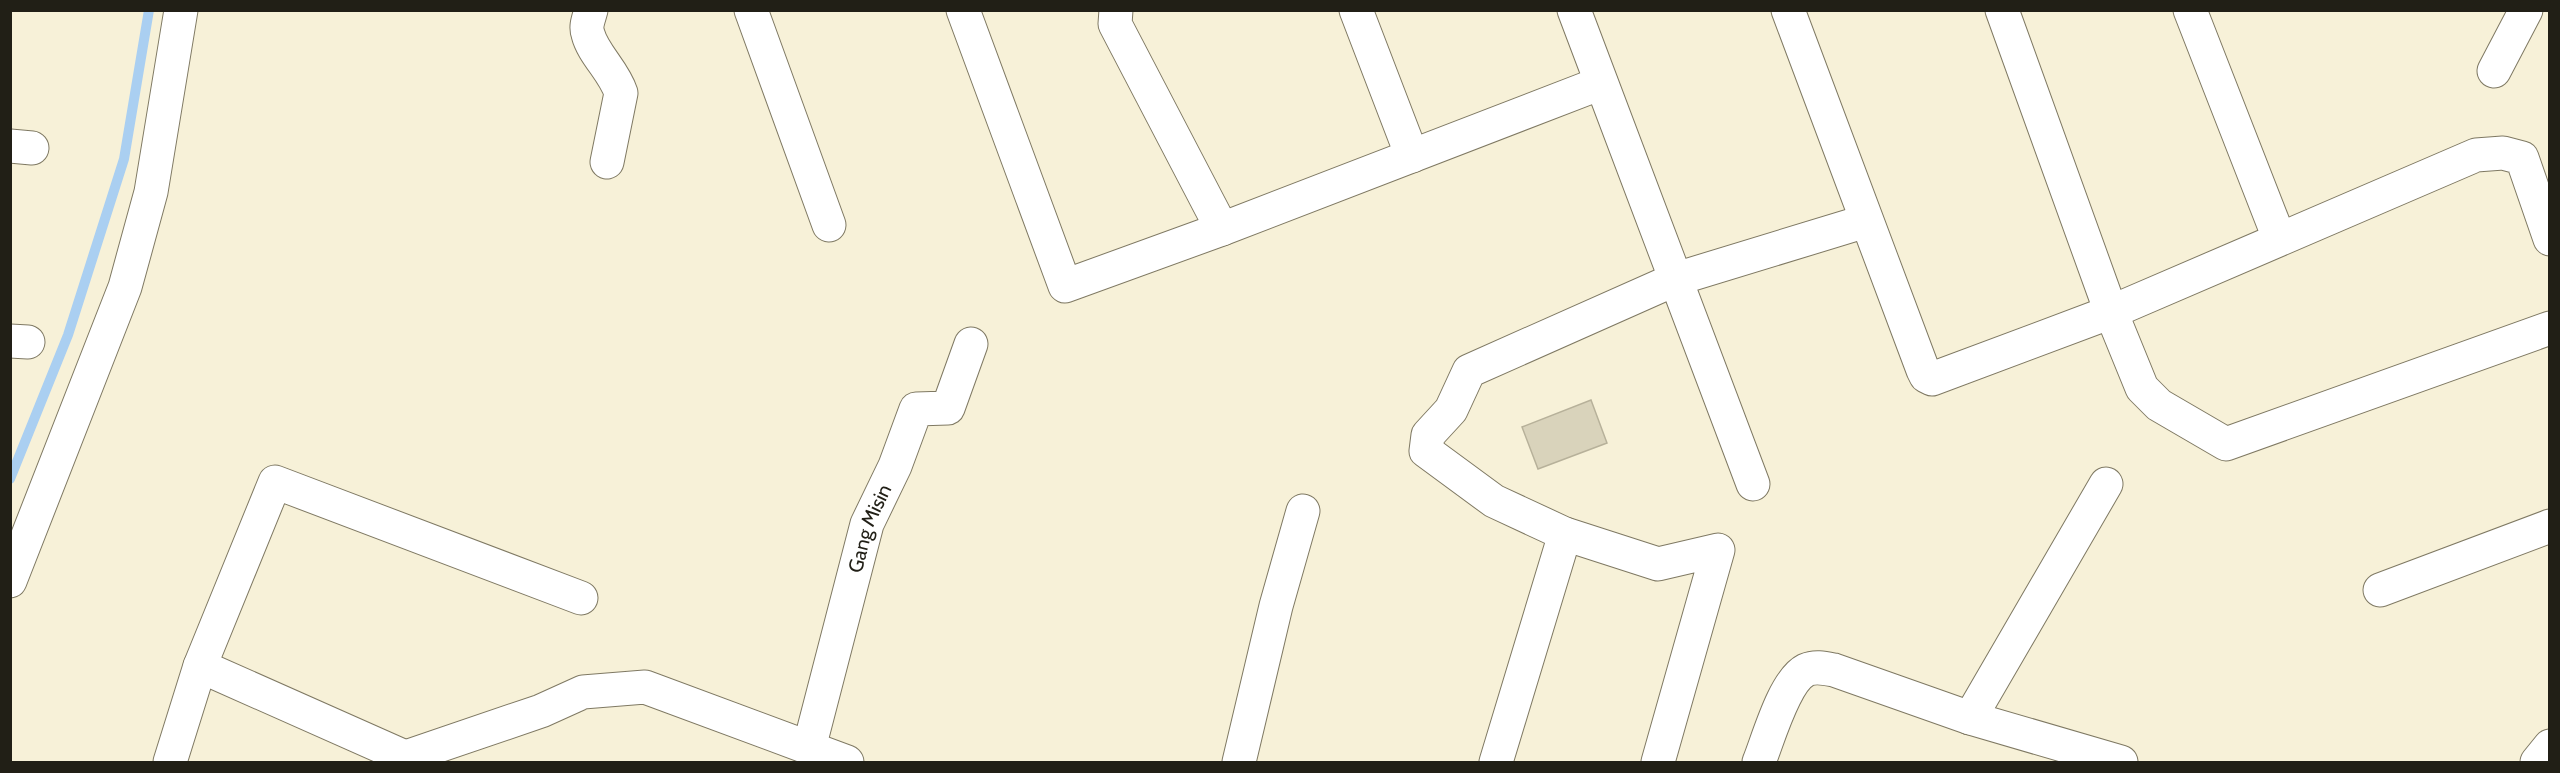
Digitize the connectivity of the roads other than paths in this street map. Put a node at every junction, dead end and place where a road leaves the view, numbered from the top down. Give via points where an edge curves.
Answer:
1 (181, 10) edge
2 (591, 10) edge
3 (751, 10) edge
4 (963, 10) edge
5 (1116, 10) edge
6 (1356, 10) edge
7 (1574, 10) edge
8 (1788, 10) edge
9 (2002, 10) edge
10 (2190, 10) edge
11 (2526, 10) edge
12 (2494, 71) dead end
13 (1601, 83) junction
14 (1412, 156) junction
15 (607, 162) dead end
16 (1866, 221) junction
17 (829, 225) dead end
18 (1222, 229) junction
19 (2279, 238) junction
20 (2550, 239) edge
21 (1676, 279) junction
22 (2111, 312) junction
23 (2550, 328) edge
24 (971, 344) dead end
25 (1753, 484) dead end
26 (2106, 484) dead end
27 (1303, 511) dead end
28 (2550, 526) edge
29 (1565, 534) junction
30 (10, 581) edge
31 (2380, 590) dead end
32 (581, 598) dead end
33 (200, 666) junction
34 (1970, 718) junction
35 (2550, 746) edge
36 (809, 748) junction
37 (398, 760) edge
38 (170, 762) edge
39 (846, 762) edge
40 (1239, 762) edge
41 (1496, 762) edge
42 (1658, 762) edge
43 (1759, 762) edge
44 (2121, 762) edge
45 (2537, 762) edge

1 - 30 street via 151,192 124,286
2 - 15 street via 586,27 588,36 621,93
3 - 17 street
4 - 18 street via 1065,286
5 - 18 street via 1115,24
6 - 14 street
7 - 13 street
8 - 16 street
9 - 22 street
10 - 19 street
11 - 12 street
13 - 14 street
13 - 21 street
14 - 18 street
16 - 21 street
16 - 22 street via 1923,370 1932,379
19 - 20 street via 2476,154 2503,153 2522,158
19 - 22 street
21 - 25 street
21 - 29 street via 1469,371 1451,410 1428,435 1426,451 1494,501
22 - 23 street via 2142,388 2159,405 2226,444
24 - 36 street, Gang Misin via 948,408 916,409 895,466 867,524
26 - 34 street
27 - 40 street
28 - 31 street
29 - 41 street
29 - 42 street via 1658,564 1718,550
32 - 33 street via 275,482
33 - 37 street
33 - 38 street
34 - 43 street via 1816,667 1799,675 1788,690
34 - 44 street
35 - 45 street
36 - 37 street via 645,687 583,692 541,711
36 - 39 street

